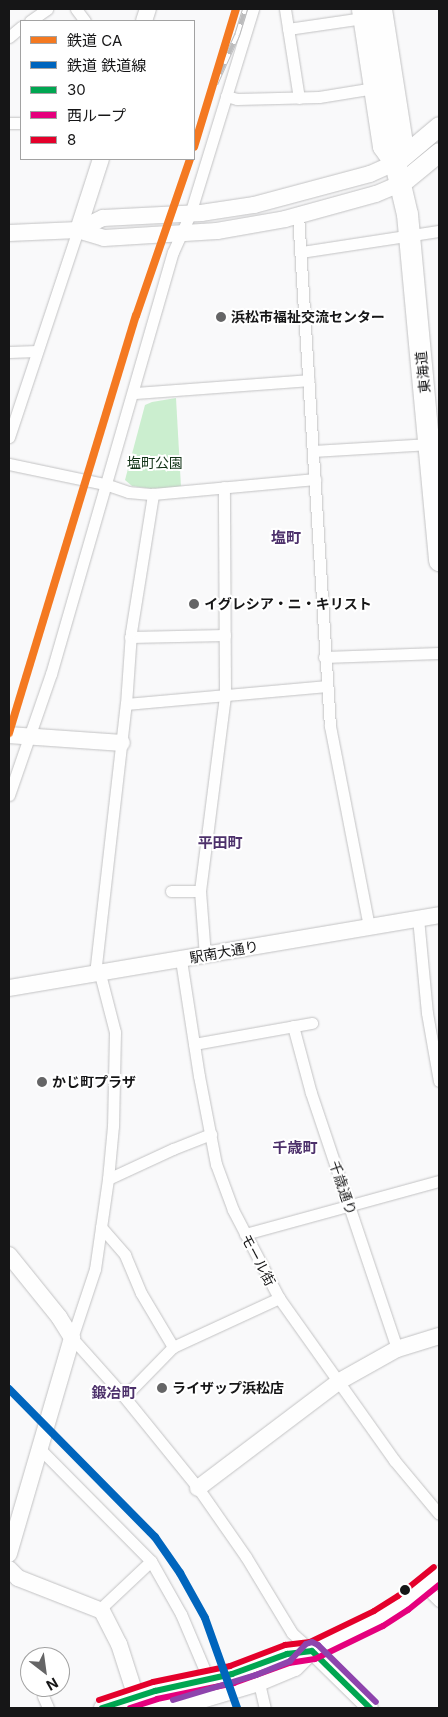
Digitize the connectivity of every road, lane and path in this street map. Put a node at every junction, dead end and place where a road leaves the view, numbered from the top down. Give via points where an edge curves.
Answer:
1 (47, 9) edge
2 (76, 9) edge
3 (252, 9) edge
4 (285, 9) edge
5 (369, 12) edge
6 (31, 20) edge
7 (84, 20) edge
8 (20, 29) edge
9 (288, 30) junction
10 (9, 36) edge
11 (374, 88) junction
12 (226, 96) junction
13 (299, 98) junction
14 (439, 126) edge
15 (439, 152) edge
16 (101, 160) edge
17 (395, 163) junction
18 (400, 184) junction
19 (190, 214) junction
20 (298, 215) junction
21 (78, 230) junction
22 (439, 231) edge
23 (9, 233) edge
24 (181, 234) junction
25 (409, 236) junction
26 (301, 252) junction
27 (38, 351) junction
28 (9, 352) edge
29 (309, 380) junction
30 (134, 393) junction
31 (9, 437) edge
32 (433, 440) edge
33 (314, 451) junction
34 (9, 464) edge
35 (316, 479) junction
36 (105, 484) junction
37 (224, 487) junction
38 (153, 494) junction
39 (439, 555) edge
40 (225, 636) junction
41 (130, 637) junction
42 (439, 652) edge
43 (324, 657) junction
44 (327, 686) junction
45 (226, 695) junction
46 (126, 704) junction
47 (9, 735) edge
48 (29, 736) junction
49 (122, 742) junction
50 (9, 795) edge
51 (171, 891) dead end
52 (200, 891) junction
53 (439, 915) edge
54 (418, 918) junction
55 (369, 926) junction
56 (205, 956) junction
57 (181, 960) junction
58 (98, 974) junction
59 (9, 988) edge
60 (312, 1023) dead end
61 (293, 1026) junction
62 (194, 1044) junction
63 (439, 1081) edge
64 (211, 1134) junction
65 (108, 1179) junction
66 (439, 1180) edge
67 (349, 1204) junction
68 (102, 1227) junction
69 (245, 1234) junction
70 (9, 1255) edge
71 (279, 1298) junction
72 (439, 1336) edge
73 (72, 1338) junction
74 (173, 1347) junction
75 (397, 1349) junction
76 (338, 1382) junction
77 (122, 1394) junction
78 (41, 1450) junction
79 (198, 1488) junction
80 (439, 1514) edge
81 (9, 1554) edge
82 (151, 1562) junction
83 (9, 1569) edge
84 (439, 1574) edge
85 (425, 1587) junction
86 (439, 1601) edge
87 (100, 1609) junction
88 (312, 1651) junction
89 (209, 1680) junction
90 (258, 1683) junction
91 (205, 1701) edge
92 (137, 1702) edge
93 (102, 1708) edge
94 (156, 1708) edge
95 (175, 1708) edge
96 (265, 1708) edge
97 (370, 1708) edge

1 - 6 street
2 - 7 street
3 - 12 street
4 - 9 street
5 - 9 street
5 - 11 highway
5 - 17 highway via 402,143
8 - 10 street
9 - 13 street
11 - 13 street
11 - 17 highway via 383,146
12 - 13 street via 237,99
12 - 19 street
14 - 17 main road
15 - 18 main road
16 - 21 street
17 - 18 highway, 東海道
17 - 19 street via 370,174 280,200
18 - 20 street via 376,194
18 - 25 highway, 東海道
19 - 21 street via 103,218
19 - 24 street
20 - 24 street via 244,228
20 - 26 street
21 - 23 street
21 - 24 street via 104,238
21 - 27 street
22 - 25 street
24 - 30 street via 173,252
25 - 26 street
25 - 32 highway, 東海道
26 - 29 street
27 - 28 street
27 - 31 street
29 - 30 street
29 - 33 street
30 - 36 street
32 - 33 street
32 - 39 highway, 東海道
33 - 35 street
34 - 36 street
35 - 37 street
35 - 43 street
36 - 38 street via 128,492
36 - 48 street via 51,674
37 - 38 street
37 - 40 street
38 - 41 street
40 - 41 street
40 - 45 street
41 - 46 street
42 - 43 street
43 - 44 street
44 - 45 street
44 - 55 street via 338,774
45 - 46 street
45 - 52 street
46 - 49 street
47 - 48 street
48 - 49 street
48 - 50 street
49 - 58 street
51 - 52 street
52 - 56 street
53 - 54 street, 駅南大通り
54 - 55 street, 駅南大通り
54 - 63 street via 427,1013
55 - 56 street, 駅南大通り
56 - 57 street, 駅南大通り
57 - 58 street, 駅南大通り
57 - 62 street, モール街
58 - 59 street, 駅南大通り
58 - 65 street via 115,1032
60 - 61 street
61 - 62 street
61 - 67 street, 千歳通り via 311,1093
62 - 64 street, モール街
64 - 65 street
64 - 69 street, モール街 via 216,1164
65 - 68 street
66 - 67 street
67 - 69 street
67 - 75 street, 千歳通り
68 - 73 street via 95,1269
68 - 74 street via 125,1255 141,1293
69 - 71 street, モール街
70 - 73 street via 59,1316
71 - 74 street
71 - 76 street, モール街
72 - 75 street
73 - 77 street
73 - 78 street
74 - 77 street via 132,1389
75 - 76 street
76 - 79 street
76 - 80 street, モール街 via 394,1460
77 - 79 street
78 - 81 street
78 - 82 street
79 - 88 street via 246,1557 292,1634
82 - 87 street
82 - 89 street via 181,1614
83 - 87 street via 18,1578
84 - 85 street
85 - 86 street
85 - 88 street via 378,1619
87 - 92 street via 118,1644
88 - 89 street via 287,1654
88 - 90 street via 298,1667
88 - 97 street
89 - 92 street via 173,1686
90 - 91 street
90 - 96 street
91 - 92 street via 188,1696
91 - 94 street
91 - 95 street
92 - 93 street

